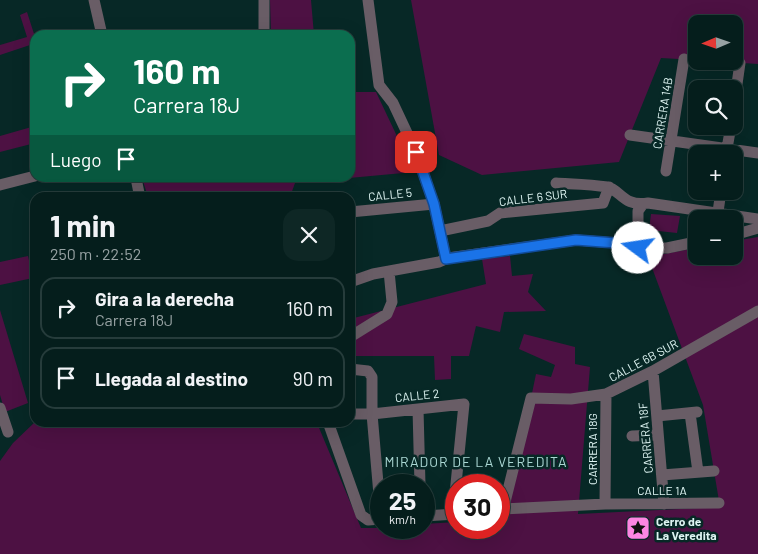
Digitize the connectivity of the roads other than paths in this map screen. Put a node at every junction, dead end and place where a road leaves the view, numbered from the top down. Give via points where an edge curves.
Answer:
1 (94, 0) edge
2 (264, 0) edge
3 (368, 0) edge
4 (101, 30) edge
5 (264, 30) edge
6 (684, 60) dead end
7 (630, 135) dead end
8 (672, 142) junction
9 (688, 145) edge
10 (743, 153) edge
11 (758, 153) edge
12 (666, 171) dead end
13 (30, 177) edge
14 (556, 183) dead end
15 (0, 185) edge
16 (609, 187) junction
17 (434, 204) junction
18 (642, 204) junction
19 (699, 210) edge
20 (355, 212) edge
21 (743, 216) edge
22 (758, 219) edge
23 (758, 228) edge
24 (440, 231) junction
25 (743, 232) edge
26 (688, 244) edge
27 (638, 248) junction
28 (446, 259) junction
29 (389, 271) junction
30 (355, 281) edge
31 (758, 311) edge
32 (355, 334) edge
33 (355, 370) edge
34 (654, 371) junction
35 (606, 394) junction
36 (0, 408) edge
37 (418, 409) junction
38 (355, 414) edge
39 (372, 414) junction
40 (656, 416) junction
41 (330, 427) edge
42 (8, 432) dead end
43 (658, 435) junction
44 (632, 436) dead end
45 (714, 471) dead end
46 (698, 472) junction
47 (377, 474) edge
48 (420, 474) edge
49 (458, 474) edge
50 (662, 475) junction
51 (510, 481) edge
52 (719, 503) dead end
53 (605, 504) junction
54 (664, 504) junction
55 (510, 511) edge
56 (370, 520) edge

1 - 4 street
2 - 5 street
3 - 17 street via 379,85 393,103 416,152
6 - 8 street, CARRERA 14B
7 - 8 street
8 - 9 street
8 - 12 street, CARRERA 14B
10 - 11 street
13 - 15 street
14 - 16 street
16 - 18 street via 624,200
16 - 24 street, CALLE 6 SUR via 603,203 500,213 488,221
17 - 20 street, CALLE 5
17 - 24 street
18 - 19 street
18 - 27 street via 638,211
21 - 22 street
23 - 25 street
24 - 28 street
26 - 27 street
27 - 28 street via 576,240
28 - 29 street
29 - 30 street
29 - 32 street via 392,302 386,314
31 - 34 street, CALLE 6B SUR
33 - 39 street via 368,371 372,378
34 - 35 street, CALLE 6B SUR
34 - 40 street, CARRERA 18F
35 - 51 street, CALLE 6B SUR via 571,399 531,398
35 - 53 street, CARRERA 18G
36 - 42 street
37 - 39 street, CALLE 2
37 - 48 street
37 - 49 street, CALLE 2 via 464,404
38 - 39 street, CALLE 2
39 - 47 street
40 - 43 street, CARRERA 18F
40 - 46 street via 694,413
41 - 56 street via 362,515
43 - 44 street
43 - 50 street, CARRERA 18F
45 - 46 street
46 - 50 street
50 - 54 street, CARRERA 18F
52 - 54 street, CALLE 1A
53 - 54 street, CALLE 1A
53 - 55 street, CALLE 1A

